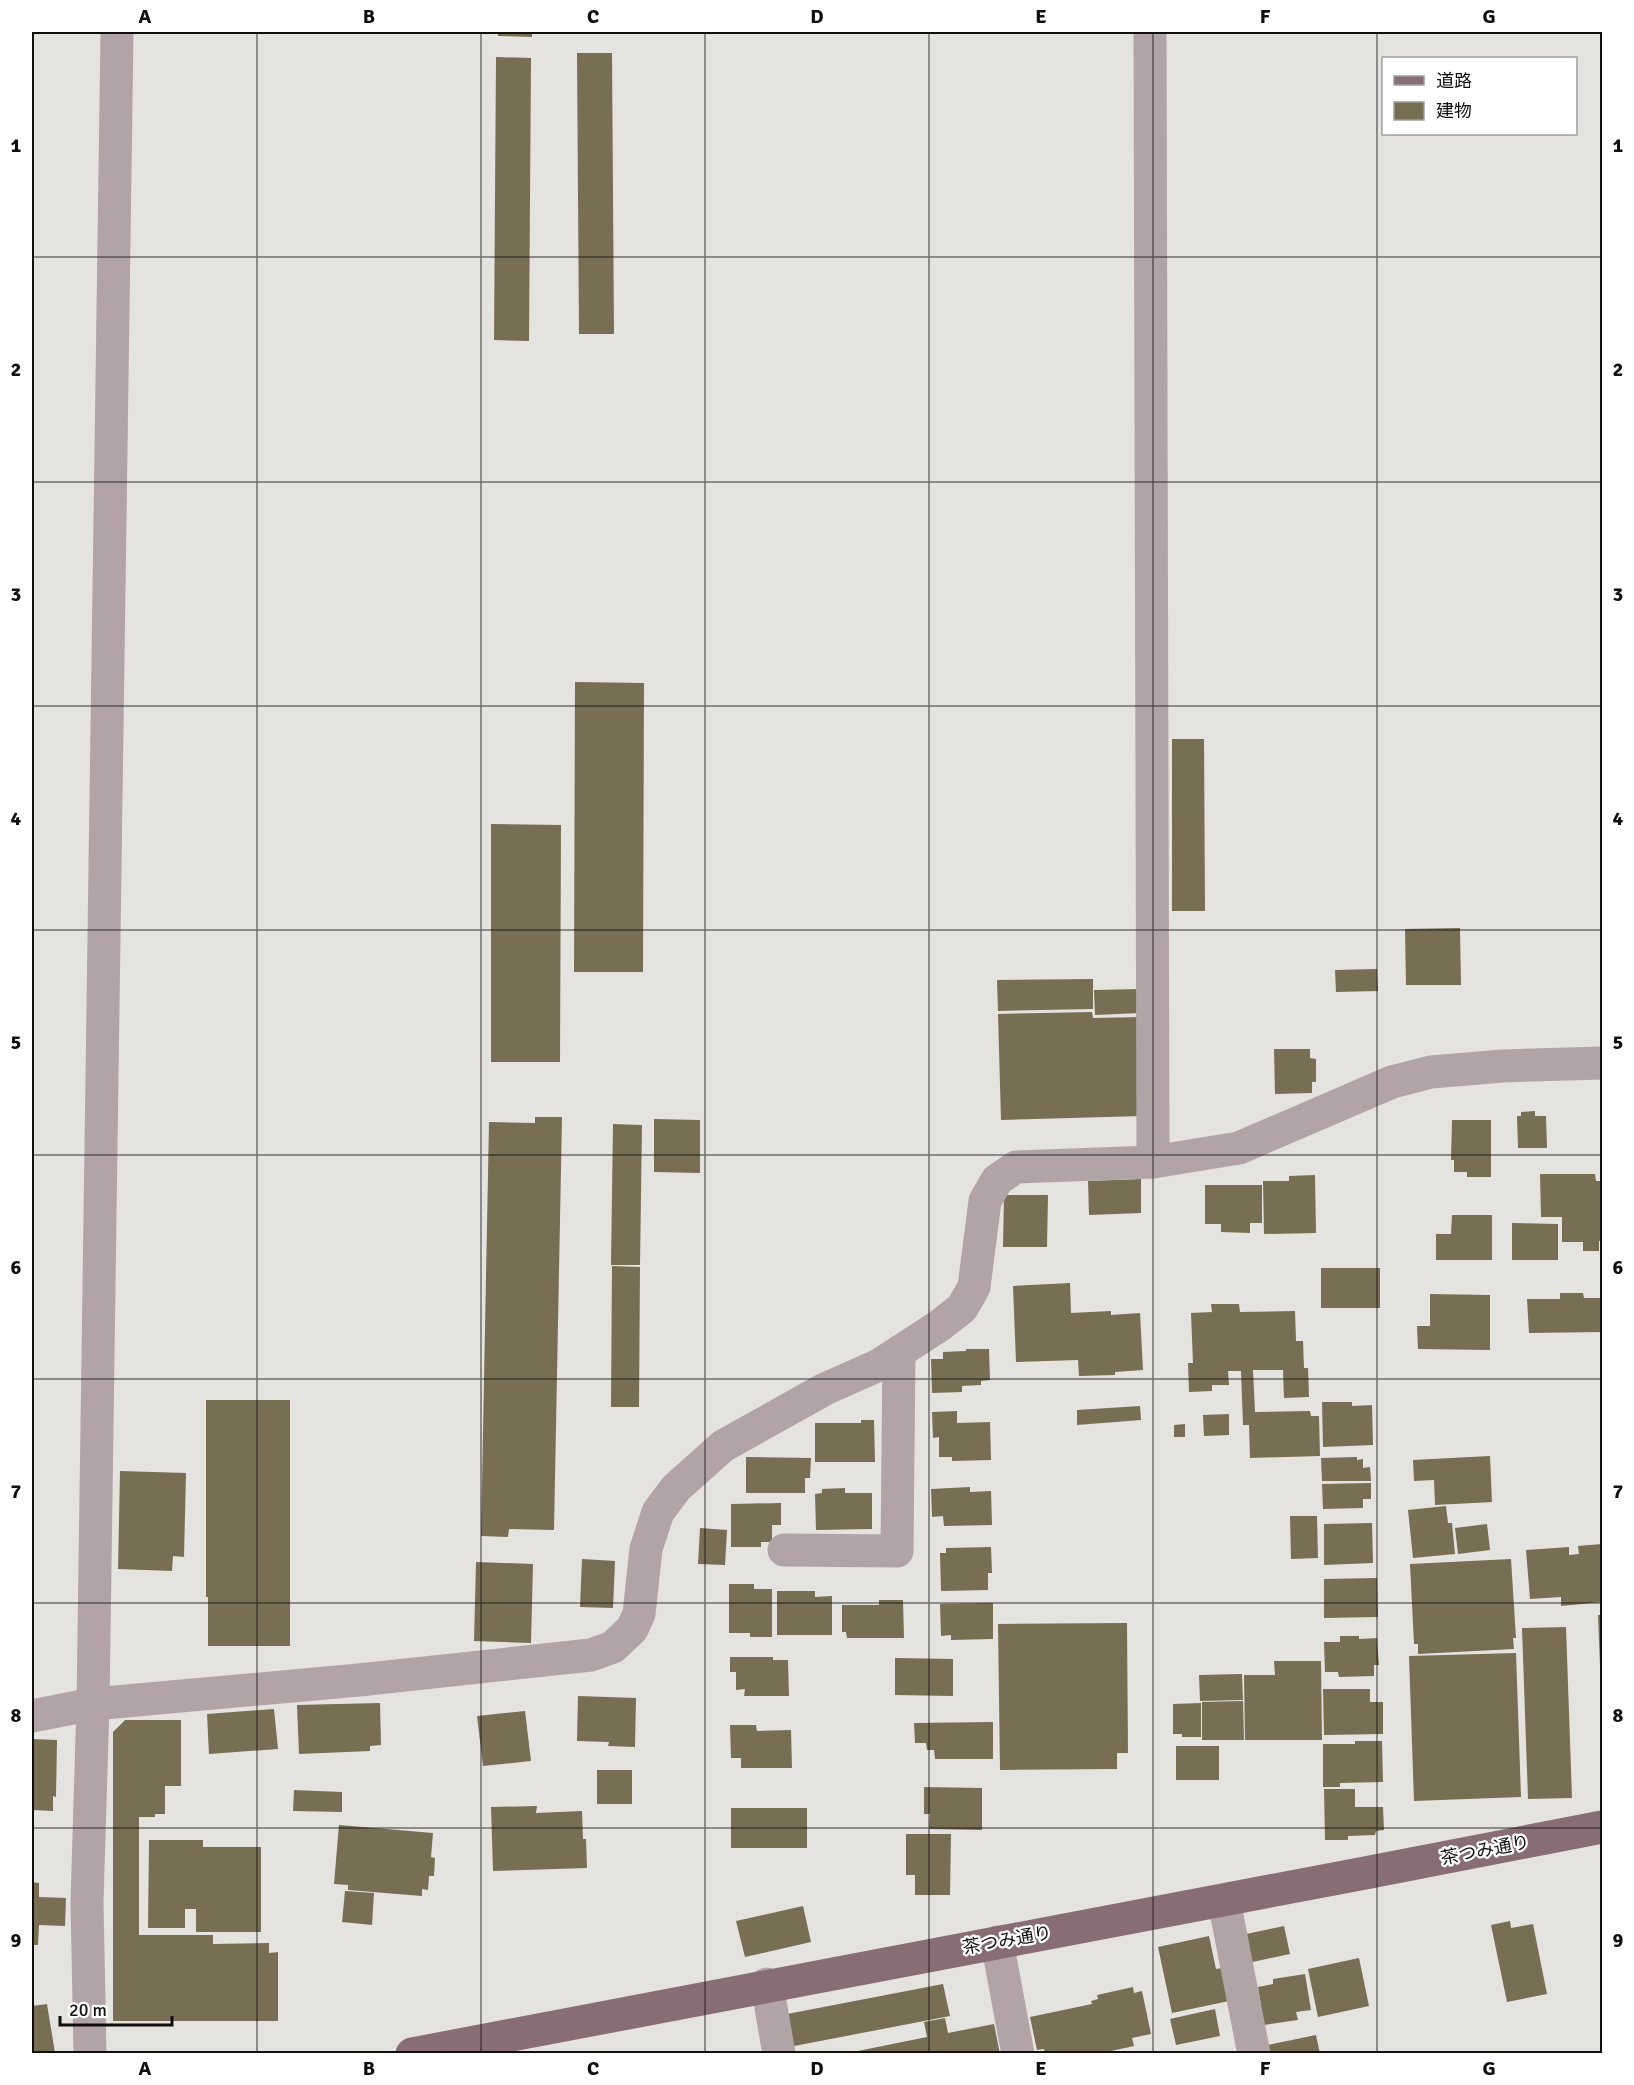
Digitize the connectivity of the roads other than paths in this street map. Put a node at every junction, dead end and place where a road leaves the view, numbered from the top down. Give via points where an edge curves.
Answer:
1 (117, 32) edge
2 (1149, 32) edge
3 (1602, 1064) edge
4 (1153, 1162) junction
5 (899, 1353) junction
6 (784, 1550) dead end
7 (93, 1704) junction
8 (32, 1716) edge
9 (1602, 1827) edge
10 (1224, 1901) junction
11 (997, 1942) junction
12 (767, 1984) junction
13 (90, 2054) edge
14 (412, 2054) edge
15 (779, 2054) edge
16 (1018, 2054) edge
17 (1254, 2054) edge

1 - 7 street
2 - 4 street
3 - 4 street via 1431,1072 1392,1082 1239,1148
4 - 5 street via 1016,1167 997,1180 985,1201 974,1287 962,1308
5 - 6 street via 897,1551
5 - 7 street via 723,1446 676,1488 658,1512 646,1549 639,1614 632,1629 613,1647 591,1655
7 - 8 street
7 - 13 street via 87,1902
9 - 10 main road, 茶つみ通り
10 - 11 main road, 茶つみ通り
10 - 17 street
11 - 12 main road, 茶つみ通り
11 - 16 street
12 - 14 main road, 茶つみ通り
12 - 15 street

